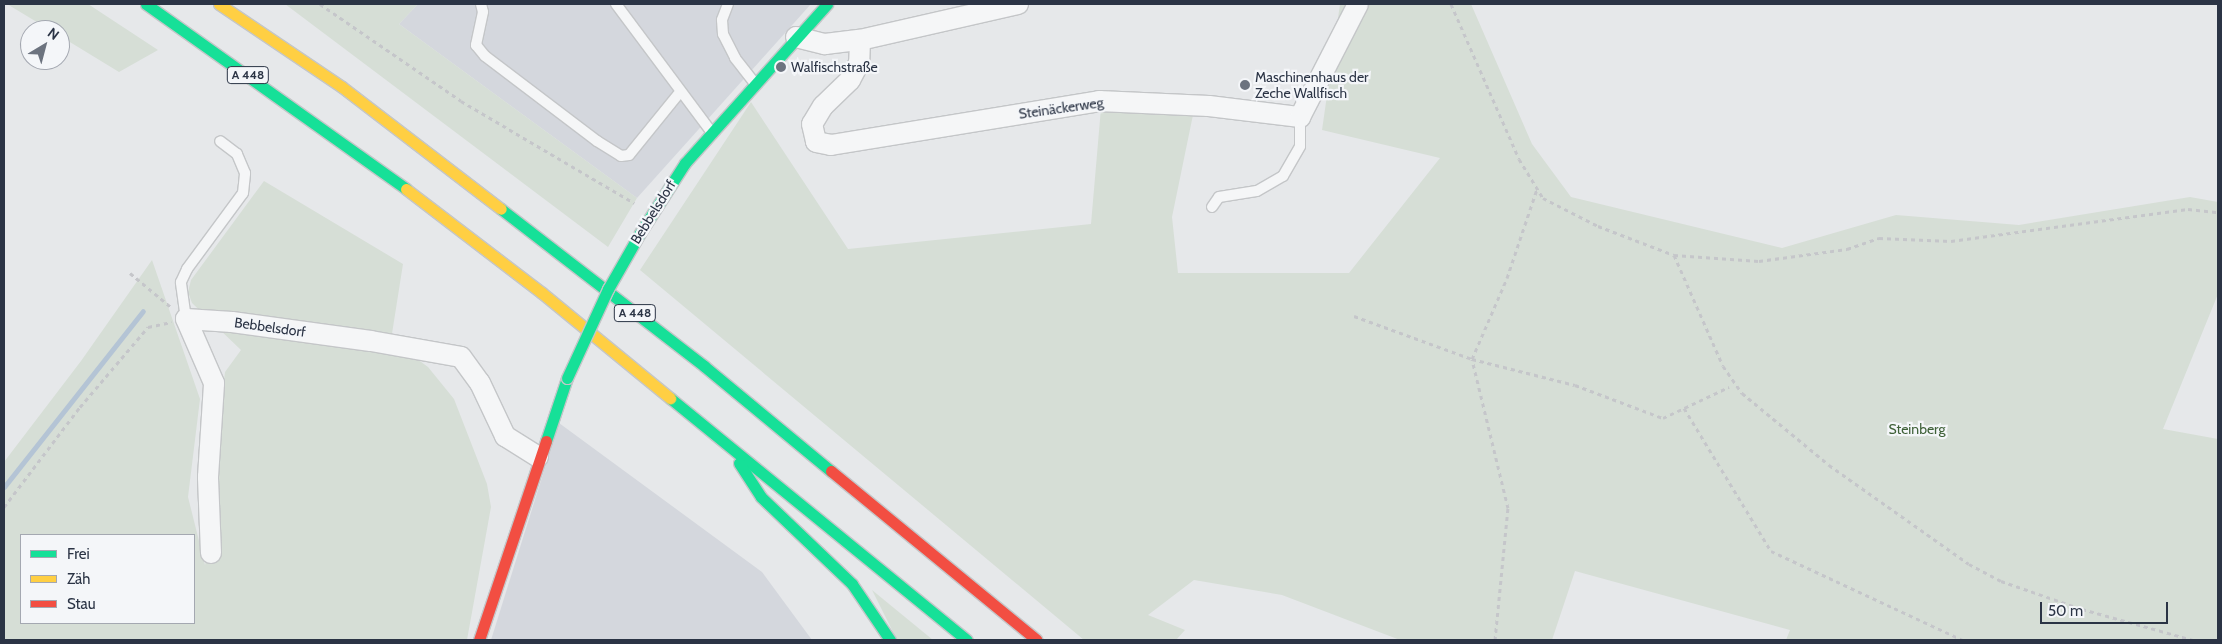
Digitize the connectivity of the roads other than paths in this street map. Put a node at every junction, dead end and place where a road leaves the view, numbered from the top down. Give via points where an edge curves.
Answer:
1 (146, 4) edge
2 (218, 4) edge
3 (481, 4) edge
4 (616, 4) edge
5 (728, 4) edge
6 (827, 4) edge
7 (1018, 4) edge
8 (1358, 4) edge
9 (796, 37) junction
10 (860, 40) junction
11 (754, 82) junction
12 (680, 92) junction
13 (1300, 117) junction
14 (710, 131) junction
15 (220, 141) dead end
16 (1212, 207) dead end
17 (186, 319) junction
18 (724, 440) junction
19 (538, 457) junction
20 (211, 553) dead end
21 (479, 640) edge
22 (890, 640) edge
23 (968, 640) edge
24 (1037, 640) edge

1 - 18 main road, A 448 via 350,146 542,293
2 - 24 main road, A 448 via 342,87 704,366
3 - 12 lane via 483,12 476,45 485,56 596,141 621,156 629,155
4 - 12 lane
5 - 11 lane via 722,20 723,34 735,58
6 - 9 main road, Bebbelsdorf
7 - 10 street
8 - 13 street
9 - 10 street via 825,44
9 - 11 main road, Bebbelsdorf
10 - 13 street, Steinäckerweg via 860,62 850,80 823,106 812,124 816,142 831,144 1099,101 1209,106
11 - 14 main road, Bebbelsdorf
12 - 14 lane
13 - 16 lane via 1300,146 1283,176 1257,192 1219,196
14 - 19 main road, Bebbelsdorf, bridge via 651,214 608,289 567,378
15 - 17 lane via 237,154 245,174 243,193 187,269 181,282
17 - 19 street, Bebbelsdorf via 371,341 461,358 480,383 505,436
17 - 20 street via 214,383 208,476
18 - 22 main road via 761,497 852,584
18 - 23 main road, A 448
19 - 21 main road, Bebbelsdorf

